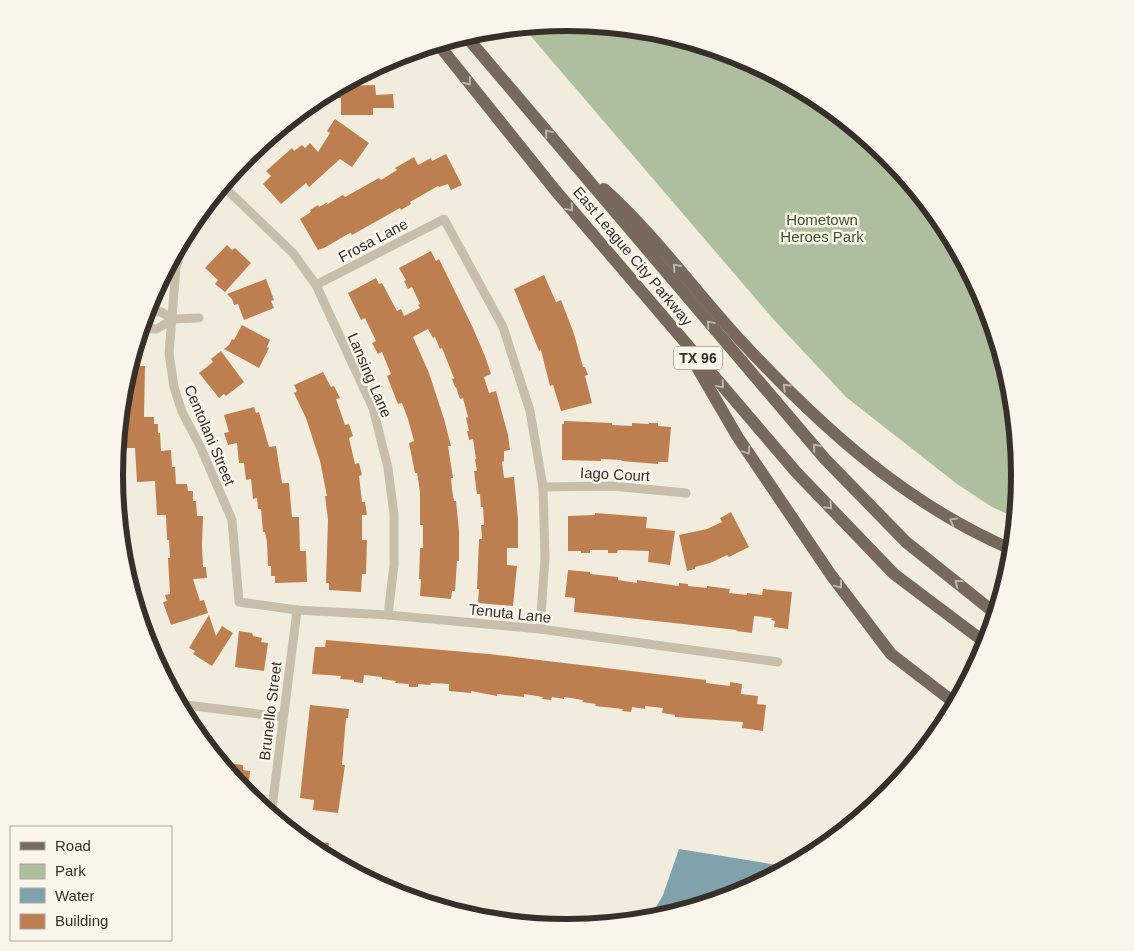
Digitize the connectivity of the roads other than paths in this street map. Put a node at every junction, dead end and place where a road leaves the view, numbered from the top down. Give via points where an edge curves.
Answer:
1 (471, 42) edge
2 (442, 49) edge
3 (566, 154) junction
4 (227, 190) edge
5 (178, 261) edge
6 (316, 285) junction
7 (154, 312) edge
8 (199, 318) dead end
9 (173, 319) junction
10 (148, 328) edge
11 (678, 334) junction
12 (543, 487) junction
13 (686, 493) dead end
14 (1005, 546) edge
15 (239, 602) joint
16 (297, 610) junction
17 (990, 610) edge
18 (388, 615) junction
19 (540, 629) junction
20 (980, 639) edge
21 (778, 662) dead end
22 (951, 700) edge
23 (187, 705) edge
24 (283, 718) junction
25 (272, 808) edge

3 -> 1 main road, East League City Parkway / TX 96
2 -> 11 main road, East League City Parkway / TX 96 via 555,190
14 -> 3 main road via 927,505 846,443 741,341 627,210
17 -> 3 main road, East League City Parkway / TX 96 via 906,542 825,459
4 - 6 street, Lansing Lane via 293,253
5 - 9 street, Centolani Street
6 - 12 street, Frosa Lane via 444,219 503,327 530,411
6 - 18 street, Lansing Lane via 373,408 388,468 394,514 394,565
7 - 9 street
8 - 9 street
9 - 10 street via 157,329
9 - 15 street, Centolani Street via 169,353 174,387 182,412 232,520
11 -> 20 main road, East League City Parkway / TX 96 via 796,472 894,574
11 -> 22 main road via 737,436 831,576 891,654
12 - 13 street, Iago Court via 612,486
12 - 19 street via 545,558
15 - 16 street, Tenuta Lane
16 - 18 street, Tenuta Lane
16 - 24 street, Brunello Street
18 - 19 street, Tenuta Lane
19 - 21 street, Tenuta Lane
23 - 24 street
24 - 25 street, Brunello Street

